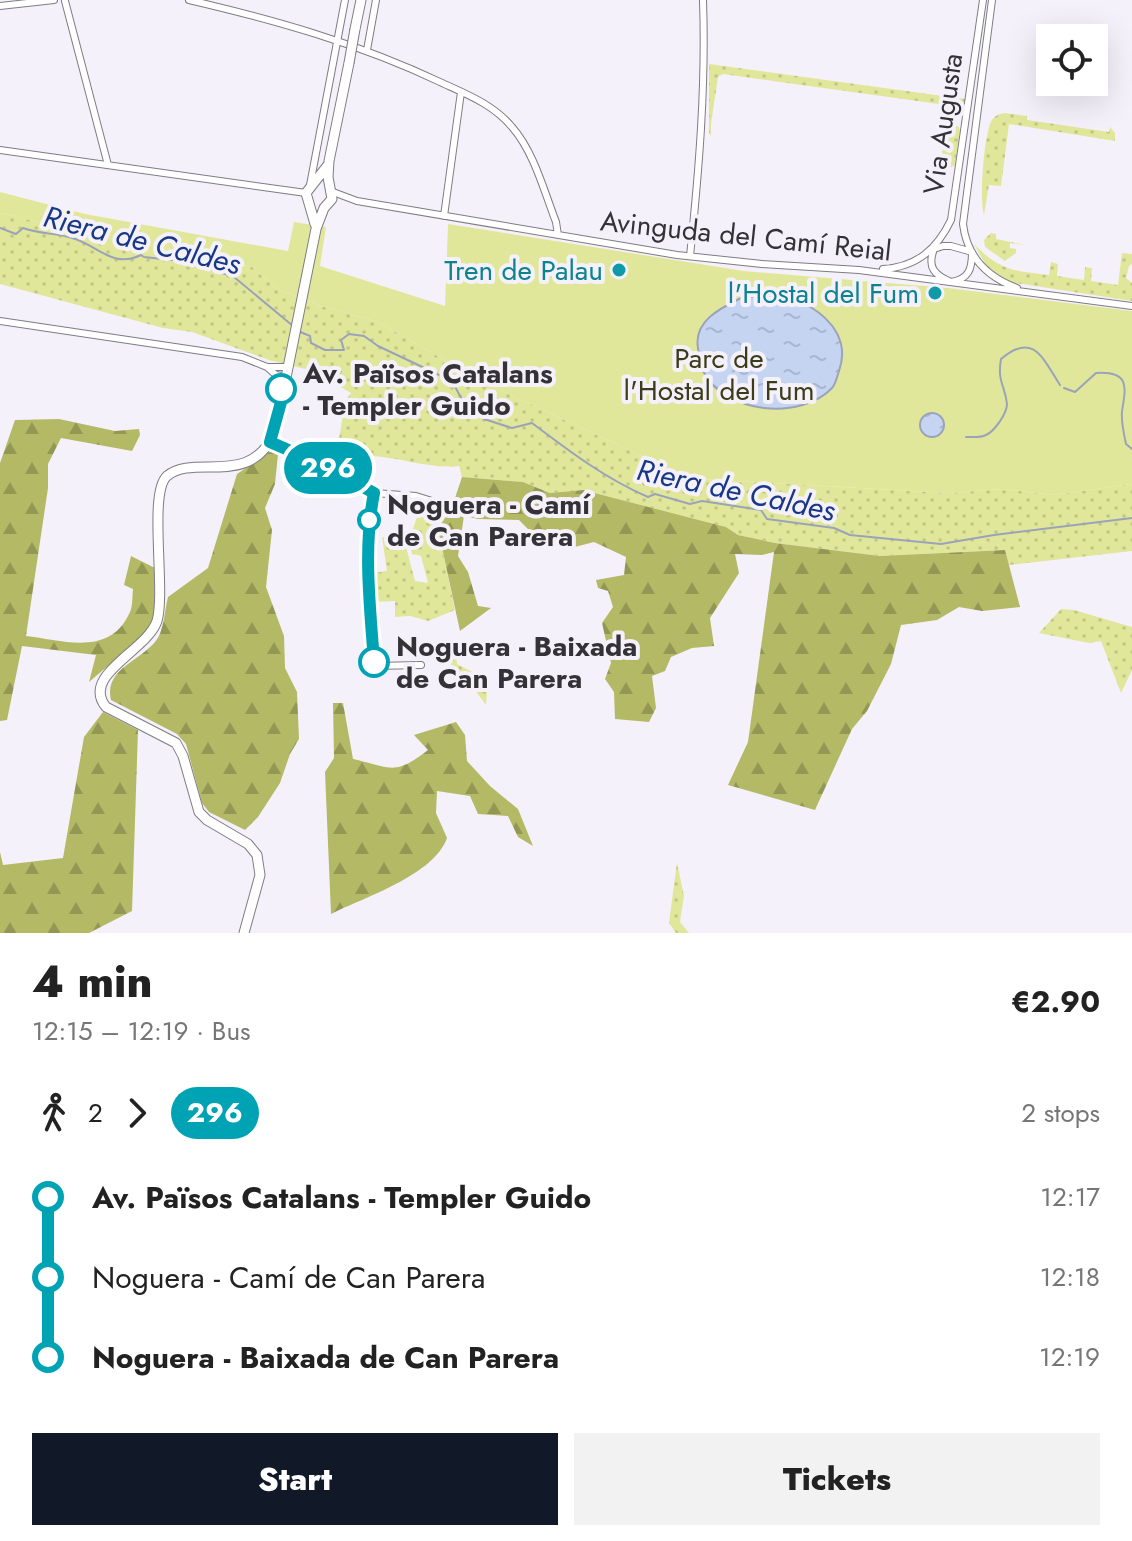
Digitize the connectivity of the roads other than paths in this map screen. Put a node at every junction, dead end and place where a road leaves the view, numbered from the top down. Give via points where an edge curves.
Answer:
1 (61, 0) edge
2 (189, 0) edge
3 (345, 0) edge
4 (361, 0) edge
5 (376, 0) edge
6 (703, 0) edge
7 (983, 0) edge
8 (992, 0) edge
9 (0, 6) edge
10 (338, 40) junction
11 (367, 50) junction
12 (461, 92) junction
13 (0, 150) edge
14 (329, 161) junction
15 (108, 165) junction
16 (311, 187) junction
17 (332, 189) junction
18 (357, 201) junction
19 (310, 204) junction
20 (327, 206) junction
21 (444, 216) junction
22 (316, 229) junction
23 (558, 235) junction
24 (934, 249) junction
25 (972, 252) junction
26 (690, 256) junction
27 (859, 270) junction
28 (951, 282) junction
29 (1028, 292) junction
30 (1132, 306) edge
31 (0, 321) edge
32 (267, 367) junction
33 (288, 372) junction
34 (276, 374) junction
35 (283, 395) junction
36 (270, 442) junction
37 (374, 493) junction
38 (432, 501) dead end
39 (421, 665) dead end
40 (244, 933) edge

1 - 9 street
1 - 15 street
2 - 10 street
3 - 10 street
4 - 14 main road, bridge
5 - 11 street
6 - 26 street via 703,116
7 - 24 street, Via Augusta via 955,206
8 - 25 street, Via Augusta via 963,224
10 - 11 street
10 - 16 street
11 - 12 street
12 - 21 street
12 - 23 street via 496,111 520,137
13 - 15 street
14 - 16 main road
14 - 17 main road
15 - 16 street
16 - 17 main road via 323,182
16 - 19 main road
17 - 18 street, Avinguda del Camí Reial
17 - 20 main road
18 - 20 street, Avinguda del Camí Reial
18 - 21 street, Avinguda del Camí Reial
19 - 20 main road
19 - 22 main road
20 - 22 main road
21 - 23 street, Avinguda del Camí Reial
22 - 33 main road
23 - 26 street, Avinguda del Camí Reial
24 - 25 street via 951,246
24 - 27 street via 905,266
24 - 28 street via 931,268
25 - 28 street via 969,273
25 - 29 street via 992,277
26 - 27 street, Avinguda del Camí Reial
27 - 28 street, Avinguda del Camí Reial
28 - 29 street, Avinguda del Camí Reial
29 - 30 street, Avinguda del Camí Reial
31 - 32 street via 242,357
32 - 33 street
32 - 34 street
33 - 34 street
33 - 35 main road
34 - 35 street
35 - 36 main road
36 - 37 street
36 - 40 main road via 242,463 176,471 162,482 157,619 149,636 99,688 106,707 176,743 199,812 257,855 260,875
37 - 38 street
37 - 39 street via 367,551 375,666

